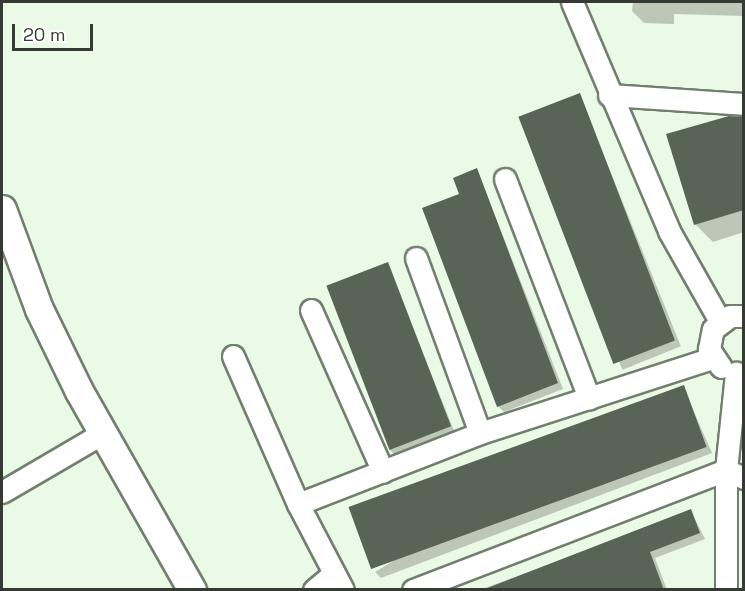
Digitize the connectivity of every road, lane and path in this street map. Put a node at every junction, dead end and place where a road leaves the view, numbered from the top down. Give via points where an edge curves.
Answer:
1 (572, 2) edge
2 (609, 95) junction
3 (744, 104) edge
4 (505, 179) dead end
5 (2, 209) edge
6 (416, 258) dead end
7 (311, 310) dead end
8 (744, 316) edge
9 (720, 321) junction
10 (233, 356) dead end
11 (712, 358) junction
12 (740, 373) edge
13 (589, 398) junction
14 (480, 433) junction
15 (103, 434) junction
16 (383, 472) junction
17 (735, 474) edge
18 (2, 492) edge
19 (298, 504) junction
20 (337, 582) edge
21 (192, 590) edge
22 (314, 590) edge
23 (413, 590) edge
24 (726, 590) edge

1 - 2 street
2 - 3 street
2 - 9 street via 669,231
4 - 13 street
5 - 15 street via 39,309
6 - 14 street
7 - 16 street
8 - 9 street
9 - 11 street via 709,339
10 - 19 street
11 - 12 street
11 - 13 street
12 - 17 street
13 - 14 street
14 - 16 street
15 - 18 street
15 - 21 street
16 - 19 street
17 - 23 street
17 - 24 street
19 - 20 street
20 - 22 street

